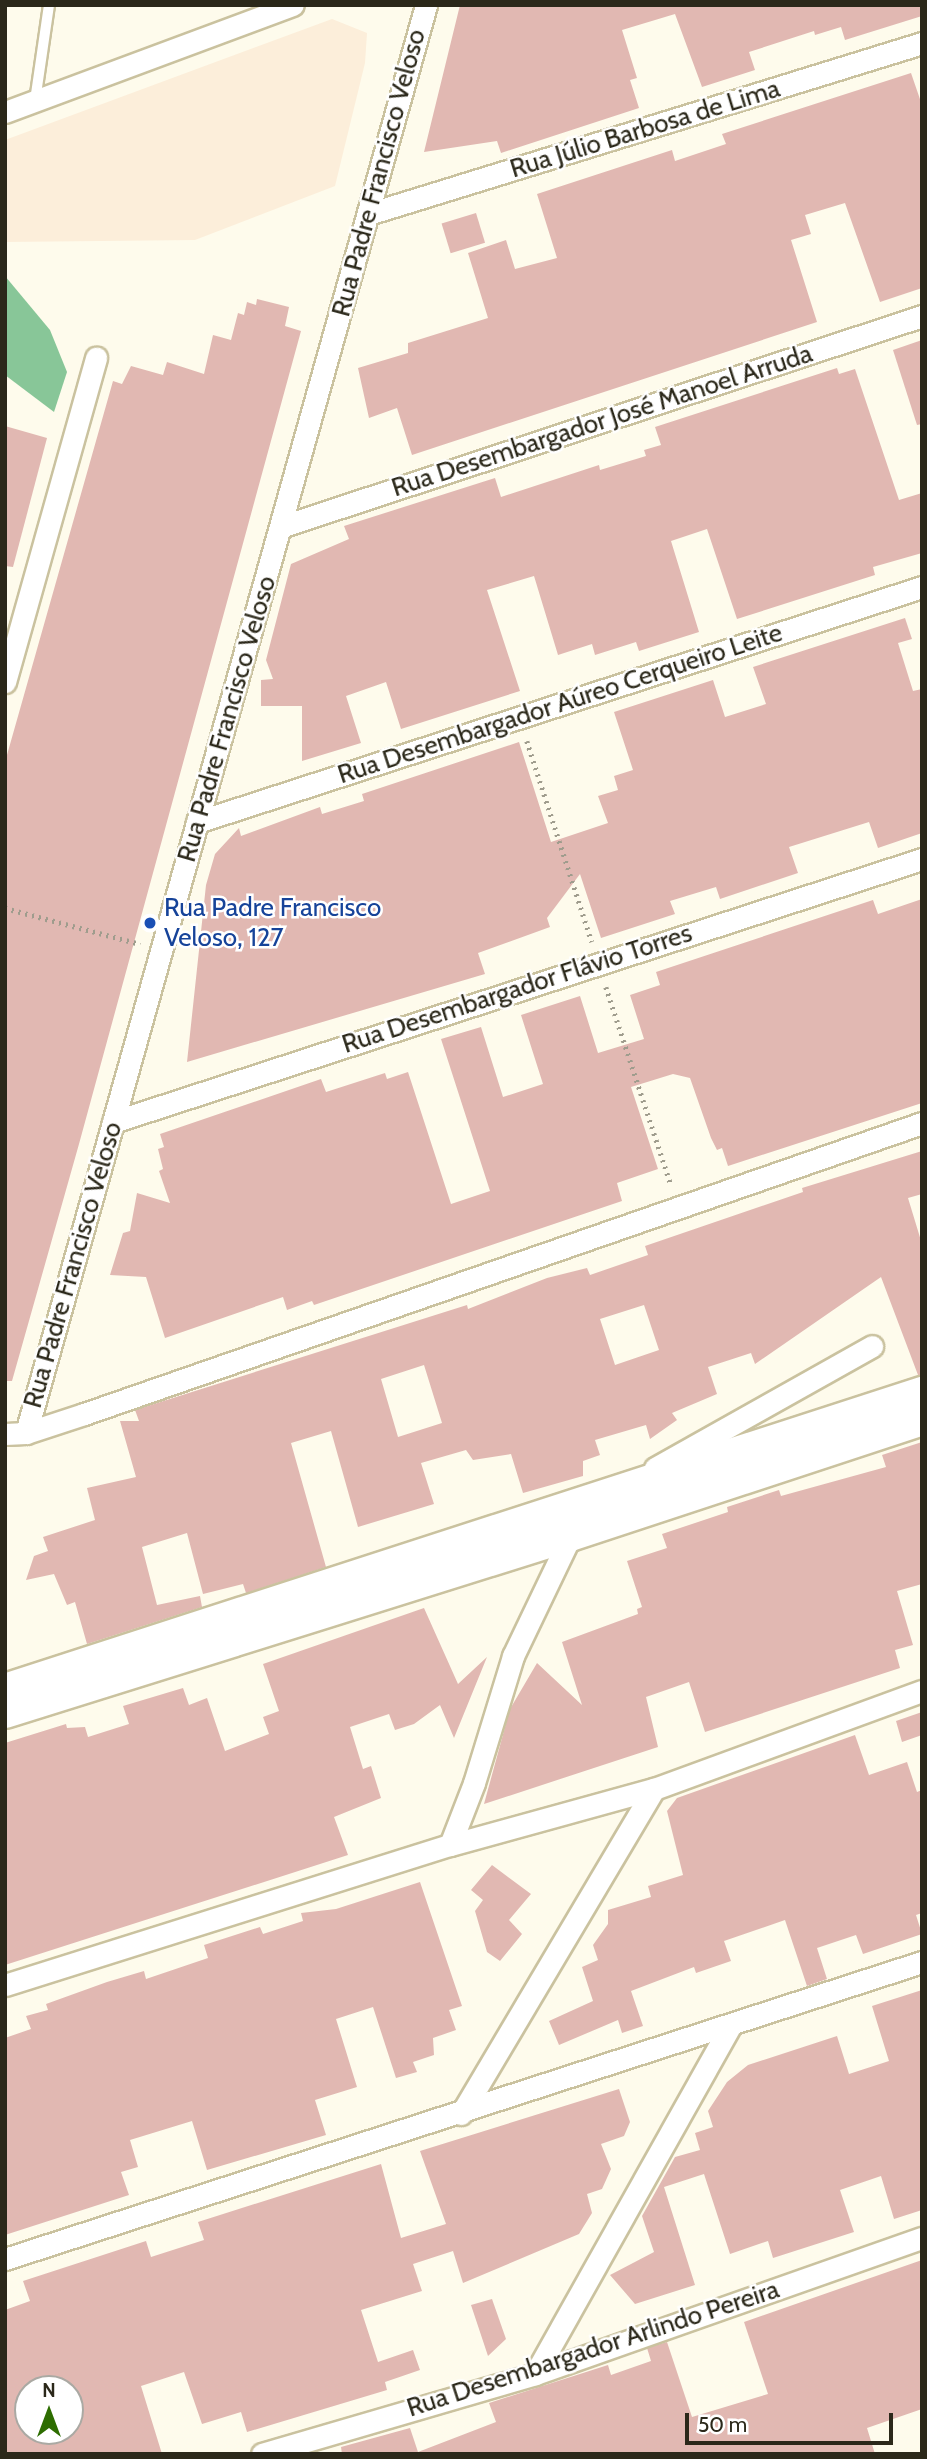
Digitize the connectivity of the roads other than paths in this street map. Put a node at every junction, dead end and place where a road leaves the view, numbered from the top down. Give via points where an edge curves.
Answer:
1 (49, 5) edge
2 (293, 5) edge
3 (426, 5) edge
4 (922, 43) edge
5 (35, 101) junction
6 (5, 112) edge
7 (368, 214) junction
8 (922, 316) edge
9 (96, 358) dead end
10 (283, 526) junction
11 (922, 587) edge
12 (5, 682) edge
13 (197, 822) junction
14 (922, 859) edge
15 (113, 1122) junction
16 (922, 1123) edge
17 (872, 1346) dead end
18 (922, 1393) edge
19 (922, 1419) edge
20 (16, 1434) edge
21 (599, 1498) junction
22 (570, 1535) junction
23 (5, 1690) edge
24 (922, 1690) edge
25 (5, 1712) edge
26 (654, 1789) junction
27 (450, 1845) junction
28 (922, 1962) edge
29 (5, 1985) edge
30 (730, 2026) junction
31 (461, 2113) junction
32 (922, 2238) edge
33 (5, 2259) edge
34 (535, 2374) junction
35 (262, 2454) edge

1 - 5 lane
2 - 5 street
3 - 7 street, Rua Padre Francisco Veloso
4 - 7 street, Rua Júlio Barbosa de Lima
5 - 6 street
7 - 10 street, Rua Padre Francisco Veloso
8 - 10 street, Rua Desembargador José Manoel Arruda
9 - 12 street
10 - 13 street, Rua Padre Francisco Veloso
11 - 13 street, Rua Desembargador Aúreo Cerqueiro Leite
13 - 15 street, Rua Padre Francisco Veloso
14 - 15 street, Rua Desembargador Flávio Torres
15 - 20 street, Rua Padre Francisco Veloso
16 - 20 street
17 - 21 street
18 - 21 street
19 - 22 street
21 - 22 street
21 - 23 street
22 - 25 street
22 - 27 street via 513,1656
24 - 26 street
26 - 27 street
26 - 31 street
27 - 29 street
28 - 30 street
30 - 31 street
30 - 34 street
31 - 33 street
32 - 34 street, Rua Desembargador Arlindo Pereira
34 - 35 street, Rua Desembargador Arlindo Pereira

